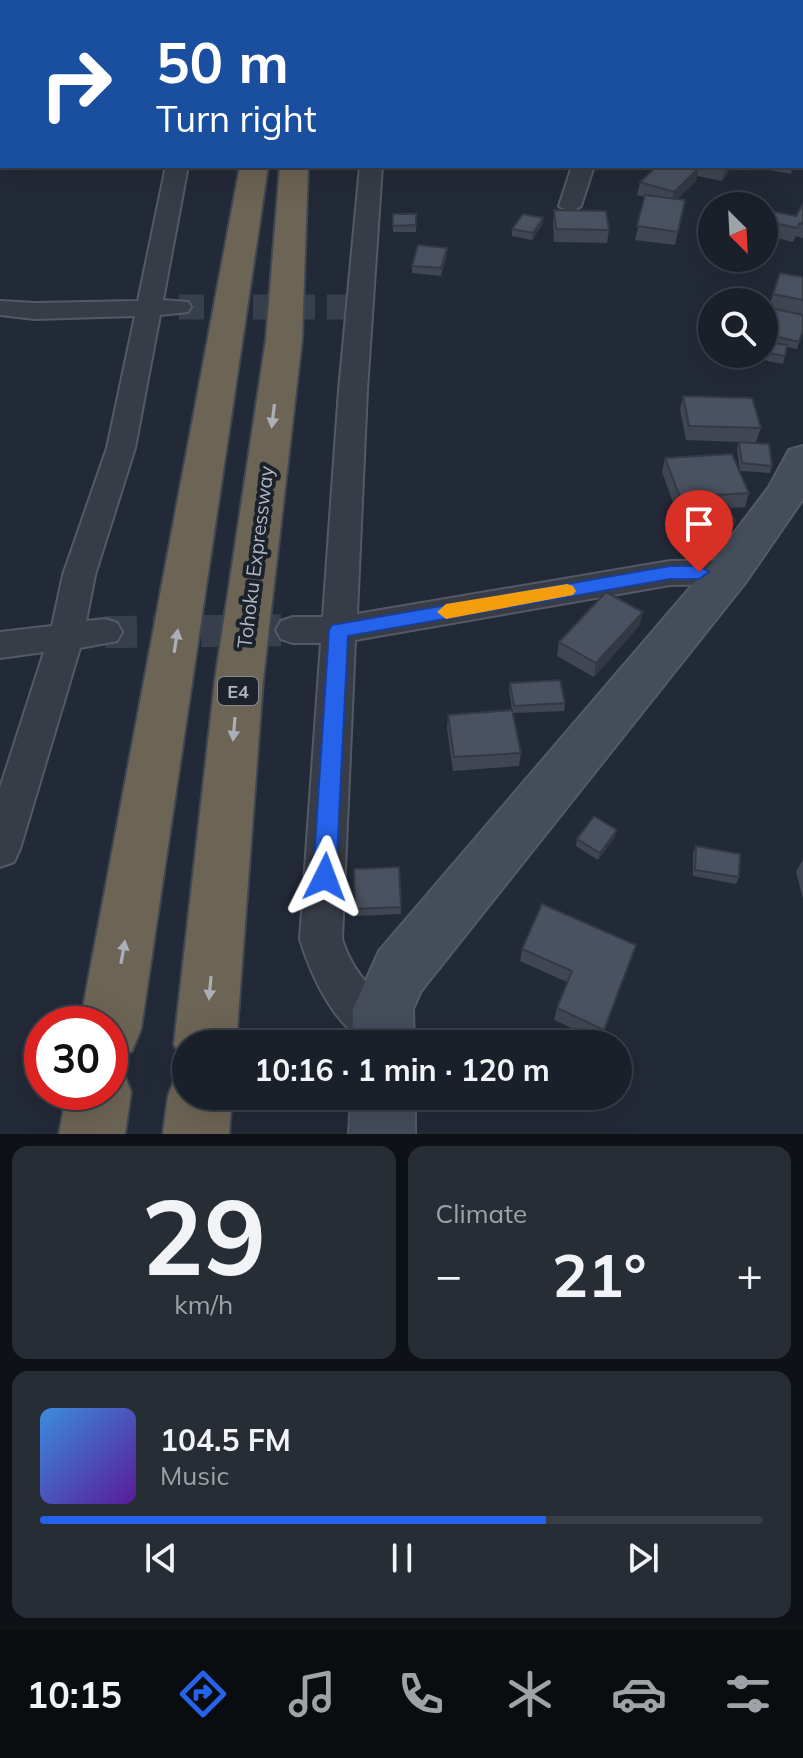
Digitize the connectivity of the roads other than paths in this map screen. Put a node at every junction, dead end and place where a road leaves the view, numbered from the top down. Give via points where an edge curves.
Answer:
1 (177, 168) edge
2 (228, 168) edge
3 (254, 168) edge
4 (294, 168) edge
5 (316, 168) edge
6 (371, 168) edge
7 (582, 168) edge
8 (570, 206) dead end
9 (0, 308) edge
10 (164, 308) junction
11 (284, 339) junction
12 (220, 377) junction
13 (798, 481) edge
14 (729, 572) junction
15 (293, 630) tunnel mouth
16 (339, 630) junction
17 (105, 632) tunnel mouth
18 (67, 635) junction
19 (0, 645) edge
20 (0, 849) edge
21 (114, 1006) edge
22 (206, 1030) edge
23 (379, 1030) edge
24 (384, 1030) edge
25 (96, 1110) edge
26 (199, 1110) edge
27 (383, 1110) edge
28 (92, 1134) edge
29 (196, 1134) edge
30 (382, 1134) edge

1 - 10 street
2 - 12 highway
3 - 12 highway
4 - 11 highway, Tohoku Expressway / E4
5 - 11 highway via 314,200
6 - 16 street
7 - 8 street
9 - 10 street
10 - 18 street via 79,575
11 -> 22 highway, Tohoku Expressway / E4 via 239,680
21 -> 12 highway
13 - 14 street
14 - 16 street via 670,573
14 - 24 street via 400,971 383,1009
15 - 16 street
16 - 23 street via 321,939 345,996
17 - 18 street
18 - 19 street
18 - 20 street
25 - 28 highway
26 - 29 highway
27 - 30 street

